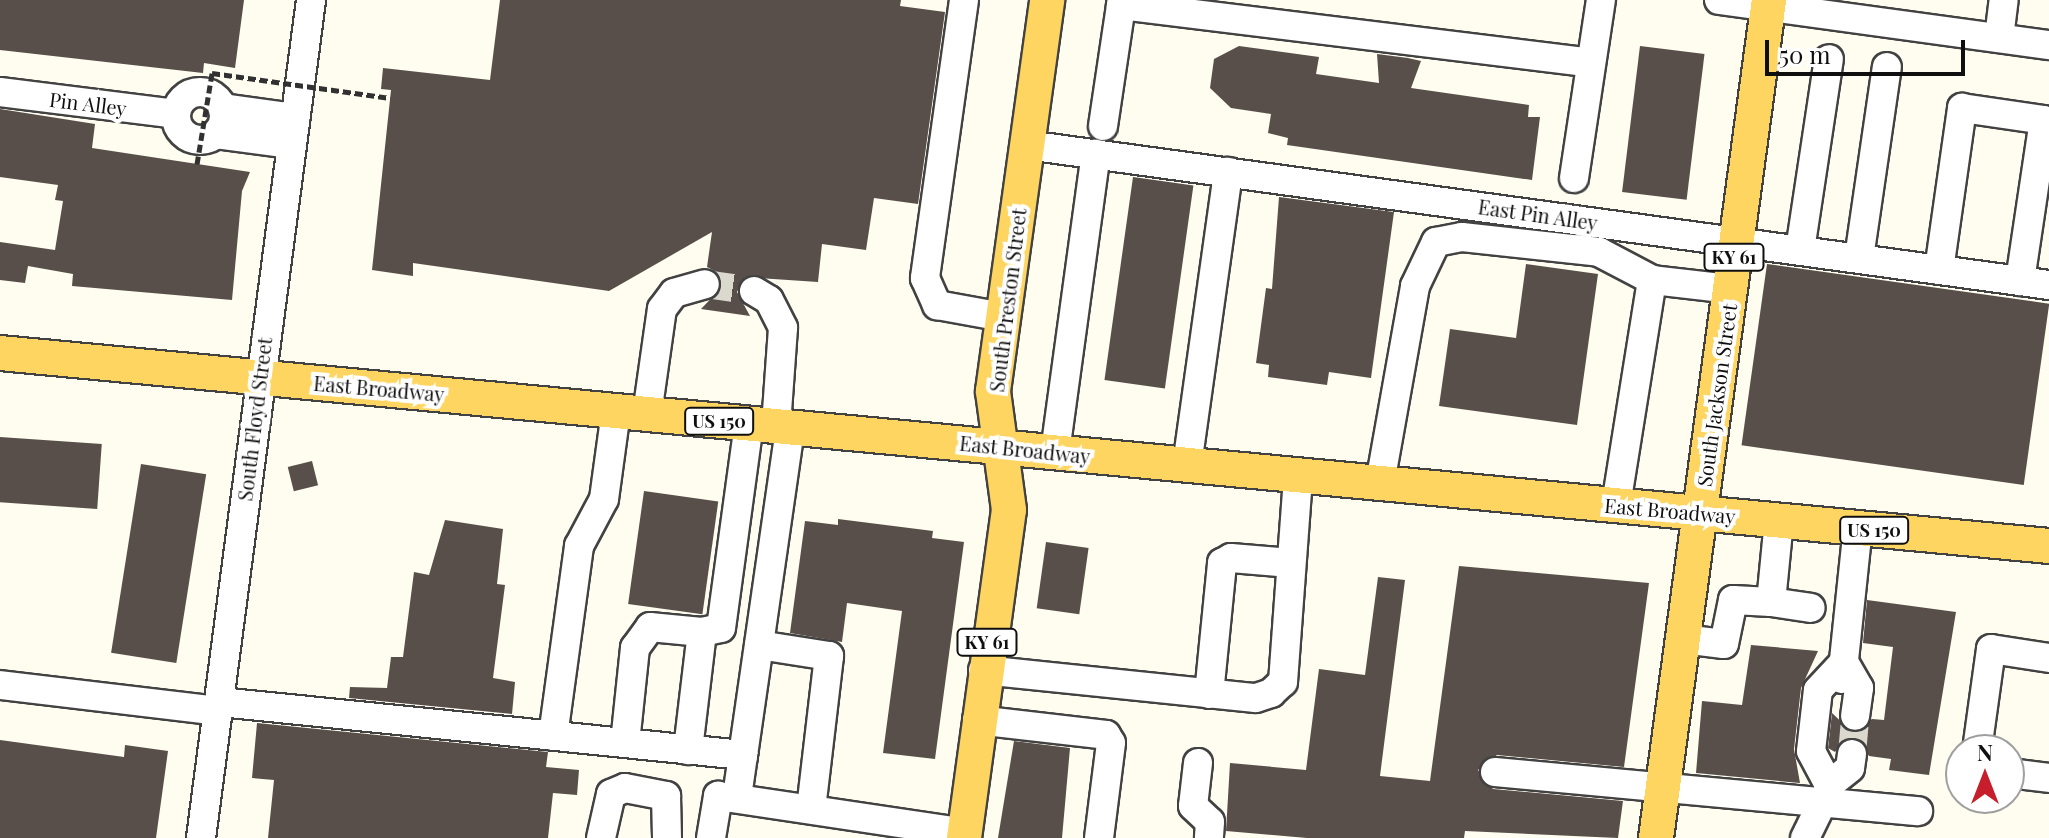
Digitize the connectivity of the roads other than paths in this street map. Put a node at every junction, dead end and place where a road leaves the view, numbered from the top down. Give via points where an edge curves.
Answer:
1 (311, 0) edge
2 (964, 0) edge
3 (1047, 0) edge
4 (1601, 0) edge
5 (1719, 0) edge
6 (2004, 0) edge
7 (1768, 3) edge
8 (1204, 8) edge
9 (1999, 38) junction
10 (2049, 45) edge
11 (1829, 59) dead end
12 (1590, 63) junction
13 (1887, 67) dead end
14 (0, 92) edge
15 (176, 114) junction
16 (220, 121) junction
17 (1103, 126) dead end
18 (293, 131) junction
19 (1027, 145) junction
20 (1096, 154) junction
21 (1228, 172) junction
22 (1574, 178) dead end
23 (1736, 241) junction
24 (1800, 250) junction
25 (1859, 258) junction
26 (1939, 270) junction
27 (1652, 280) junction
28 (2020, 281) junction
29 (705, 284) tunnel mouth
30 (2049, 285) edge
31 (1730, 289) junction
32 (754, 291) tunnel mouth
33 (1003, 317) junction
34 (0, 353) edge
35 (259, 377) junction
36 (631, 412) junction
37 (771, 425) junction
38 (1001, 447) junction
39 (1055, 452) junction
40 (1187, 465) junction
41 (1298, 477) junction
42 (1380, 483) junction
43 (1616, 505) junction
44 (1700, 513) junction
45 (1779, 521) junction
46 (1858, 528) junction
47 (2049, 546) edge
48 (1291, 563) junction
49 (1771, 602) junction
50 (1811, 608) dead end
51 (702, 632) junction
52 (1683, 639) junction
53 (759, 645) junction
54 (2049, 658) edge
55 (1844, 662) junction
56 (983, 670) junction
57 (0, 685) edge
58 (1209, 694) junction
59 (219, 707) junction
60 (1847, 715) tunnel mouth
61 (977, 720) junction
62 (1979, 734) edge
63 (553, 736) junction
64 (625, 743) junction
65 (688, 750) junction
66 (1843, 753) tunnel mouth
67 (743, 755) junction
68 (1198, 763) dead end
69 (1495, 772) dead end
70 (2025, 775) edge
71 (2049, 778) edge
72 (1663, 787) junction
73 (1828, 794) junction
74 (737, 797) junction
75 (811, 809) junction
76 (1918, 811) dead end
77 (965, 835) edge
78 (201, 838) edge
79 (601, 838) edge
80 (667, 838) edge
81 (711, 838) edge
82 (1099, 838) edge
83 (1209, 838) edge
84 (1656, 838) edge
85 (1805, 838) edge

1 - 18 street, South Floyd Street
2 - 33 street via 925,278 937,305
3 - 19 main road, South Preston Street / KY 61
4 - 12 street
5 - 7 street
6 - 9 street
7 - 9 street
7 - 23 main road, South Jackson Street / KY 61
8 - 12 street
8 - 17 street via 1121,5
9 - 10 street
11 - 24 street
12 - 22 street
13 - 25 street
14 - 15 street, Pin Alley
15 - 16 street via 189,137
15 - 16 street via 184,98 202,92
16 - 18 street
18 - 35 street, South Floyd Street
19 - 20 street, East Pin Alley
19 - 33 main road, South Preston Street / KY 61
20 - 21 street, East Pin Alley
20 - 39 street
21 - 23 street, East Pin Alley
21 - 40 street
23 - 24 street, East Pin Alley
23 - 31 main road, South Jackson Street / KY 61
24 - 25 street, East Pin Alley
25 - 26 street, East Pin Alley
26 - 28 street, East Pin Alley
26 - 28 street via 1962,108 2044,120
27 - 31 street
27 - 42 street via 1599,252 1462,237 1436,242 1415,286
27 - 43 street
28 - 30 street, East Pin Alley
29 - 36 street via 674,293 662,309
31 - 44 main road, South Jackson Street / KY 61
32 - 37 street via 769,300 783,328
33 - 38 main road, South Preston Street / KY 61 via 993,391
34 - 35 main road, East Broadway / US 150
35 - 36 main road, East Broadway / US 150
35 - 59 street, South Floyd Street
36 - 37 main road, East Broadway / US 150
36 - 63 street via 604,499 579,546
37 - 38 main road, East Broadway / US 150
37 - 51 street via 721,628
37 - 53 street
38 - 39 main road, East Broadway / US 150
38 - 56 main road, South Preston Street / KY 61 via 1009,510
39 - 40 main road, East Broadway / US 150
40 - 41 main road, East Broadway / US 150
41 - 42 main road, East Broadway / US 150
41 - 48 street
42 - 43 main road, East Broadway / US 150
43 - 44 main road, East Broadway / US 150
44 - 45 main road, East Broadway / US 150
44 - 52 main road, South Jackson Street / KY 61
45 - 46 main road, East Broadway / US 150
45 - 49 street
46 - 47 main road, East Broadway / US 150
46 - 55 street
48 - 58 street via 1283,682 1256,698
48 - 58 street via 1231,558 1222,563
49 - 50 street
49 - 52 street via 1733,600 1724,644
51 - 64 street via 650,627 641,634
51 - 65 street
52 - 72 main road, South Jackson Street / KY 61
53 - 67 street
53 - 75 street via 829,656
54 - 62 street via 1991,649
55 - 60 street via 1859,688
55 - 73 street via 1818,690 1811,751
56 - 58 street
56 - 61 main road, South Preston Street / KY 61
57 - 59 street
59 - 63 street
59 - 78 street, South Floyd Street
61 - 77 main road, South Preston Street / KY 61
61 - 82 street via 1106,735 1111,743
63 - 64 street
64 - 65 street
65 - 67 street
66 - 73 street via 1850,768
67 - 74 street
68 - 83 street via 1193,806 1210,822
69 - 72 street
70 - 71 street
72 - 73 street
72 - 84 main road, South Jackson Street / KY 61
73 - 76 street
73 - 85 street
74 - 75 street
74 - 81 street via 718,796
75 - 77 street
79 - 80 street via 611,794 625,788 666,796

